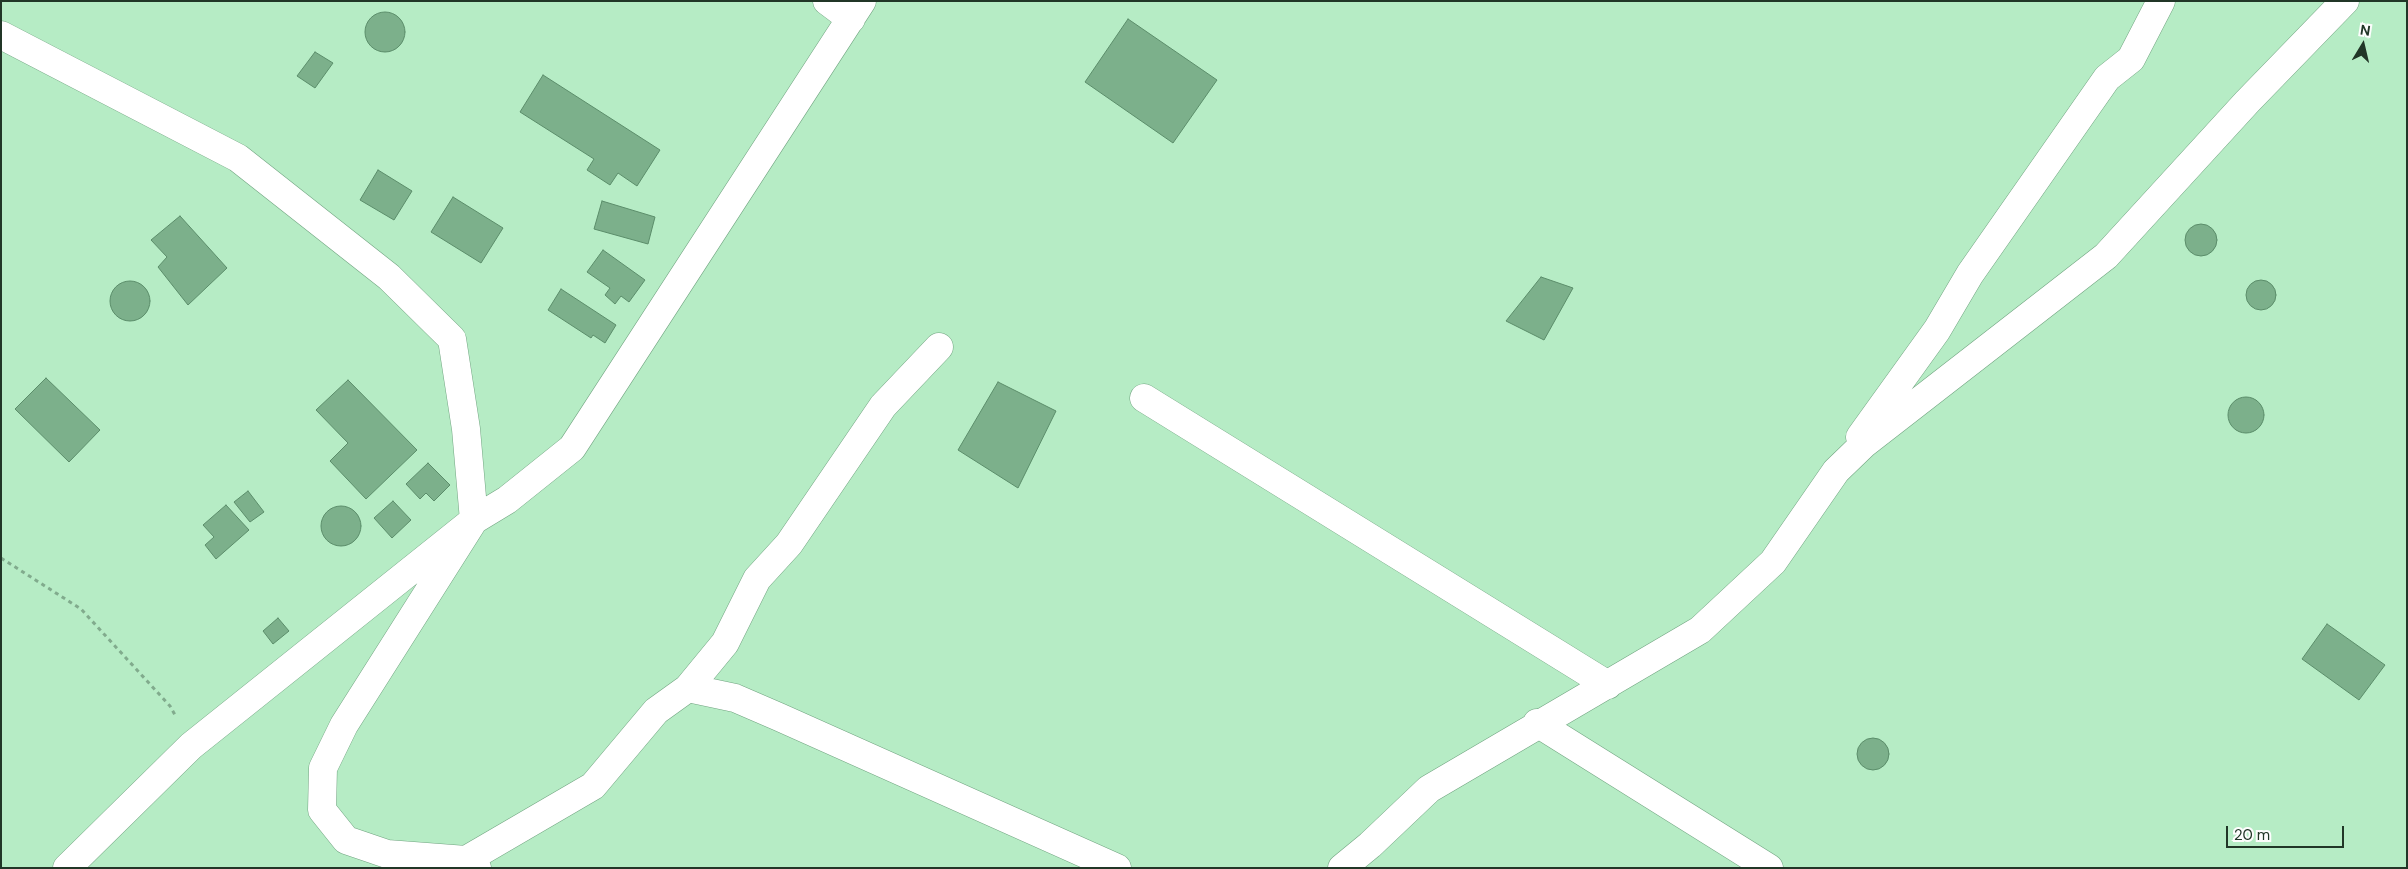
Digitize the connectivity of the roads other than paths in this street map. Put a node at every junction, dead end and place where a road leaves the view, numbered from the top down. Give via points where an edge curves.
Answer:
1 (827, 1) edge
2 (2161, 1) edge
3 (2345, 1) edge
4 (856, 10) edge
5 (1, 35) edge
6 (939, 347) dead end
7 (1144, 398) dead end
8 (1836, 471) junction
9 (474, 520) junction
10 (1608, 685) junction
11 (688, 688) junction
12 (1538, 723) junction
13 (471, 864) edge
14 (67, 868) edge
15 (402, 868) edge
16 (1117, 868) edge
17 (1342, 868) edge
18 (1769, 868) edge

1 - 4 street
2 - 8 street via 2130,59 2107,78 1970,274 1937,330
3 - 8 street via 2106,256 1864,444
4 - 9 street via 572,448 507,500
5 - 9 street via 238,158 388,277 452,339 466,429
6 - 11 street via 883,406 788,544 757,579 726,643
7 - 10 street
8 - 10 street via 1773,562 1700,630
9 - 13 street via 344,726 323,768 322,810 346,840 387,854
9 - 14 street via 191,746
10 - 12 street
11 - 13 street via 656,711 593,786
11 - 16 street via 735,698
12 - 17 street via 1429,789
12 - 18 street
13 - 15 street

